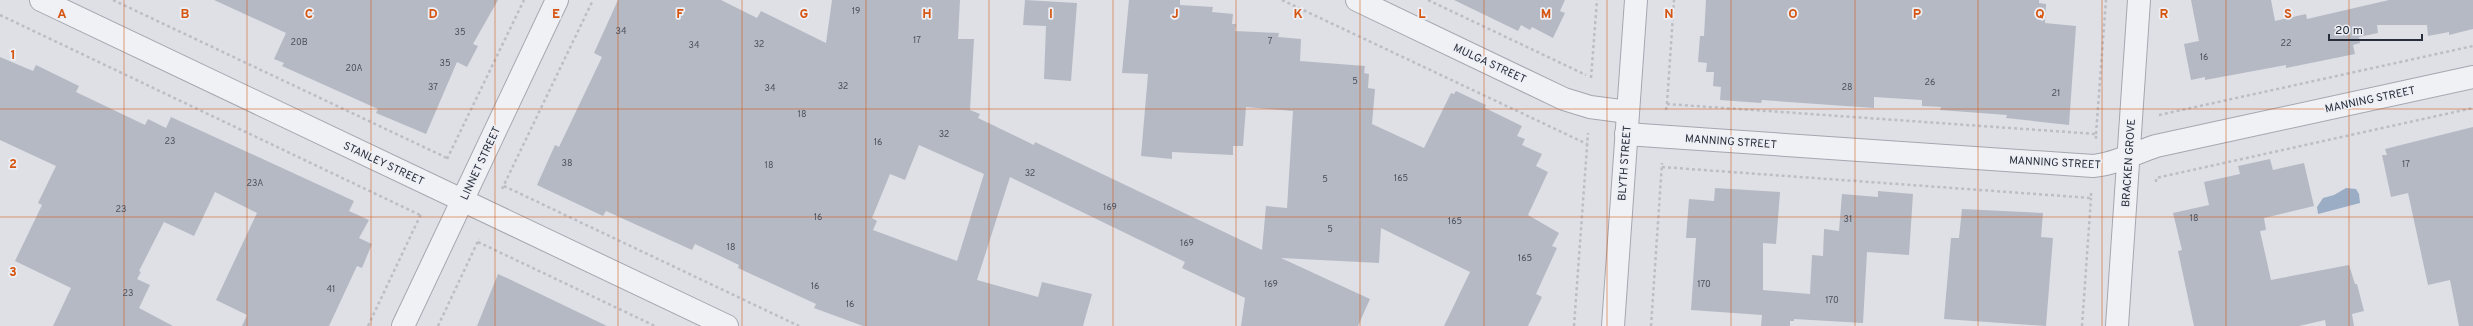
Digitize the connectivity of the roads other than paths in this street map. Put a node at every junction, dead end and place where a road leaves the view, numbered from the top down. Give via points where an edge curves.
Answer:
1 (41, 0) edge
2 (557, 0) edge
3 (1357, 0) edge
4 (1636, 0) edge
5 (2139, 0) edge
6 (2473, 77) edge
7 (1628, 112) junction
8 (1626, 134) junction
9 (2128, 155) junction
10 (462, 201) junction
11 (403, 326) edge
12 (727, 326) edge
13 (1613, 326) edge
14 (2117, 326) edge

1 - 10 street, STANLEY STREET
2 - 10 street, LINNET STREET
3 - 7 street, MULGA STREET via 1564,98 1590,107
4 - 7 street, BLYTH STREET
5 - 9 street, BRACKEN GROVE
6 - 9 street, MANNING STREET via 2156,146
7 - 8 street, BLYTH STREET
8 - 9 street, MANNING STREET via 2093,166 2109,164
8 - 13 street, BLYTH STREET
9 - 14 street, BRACKEN GROVE
10 - 11 street, LINNET STREET
10 - 12 street, STANLEY STREET

